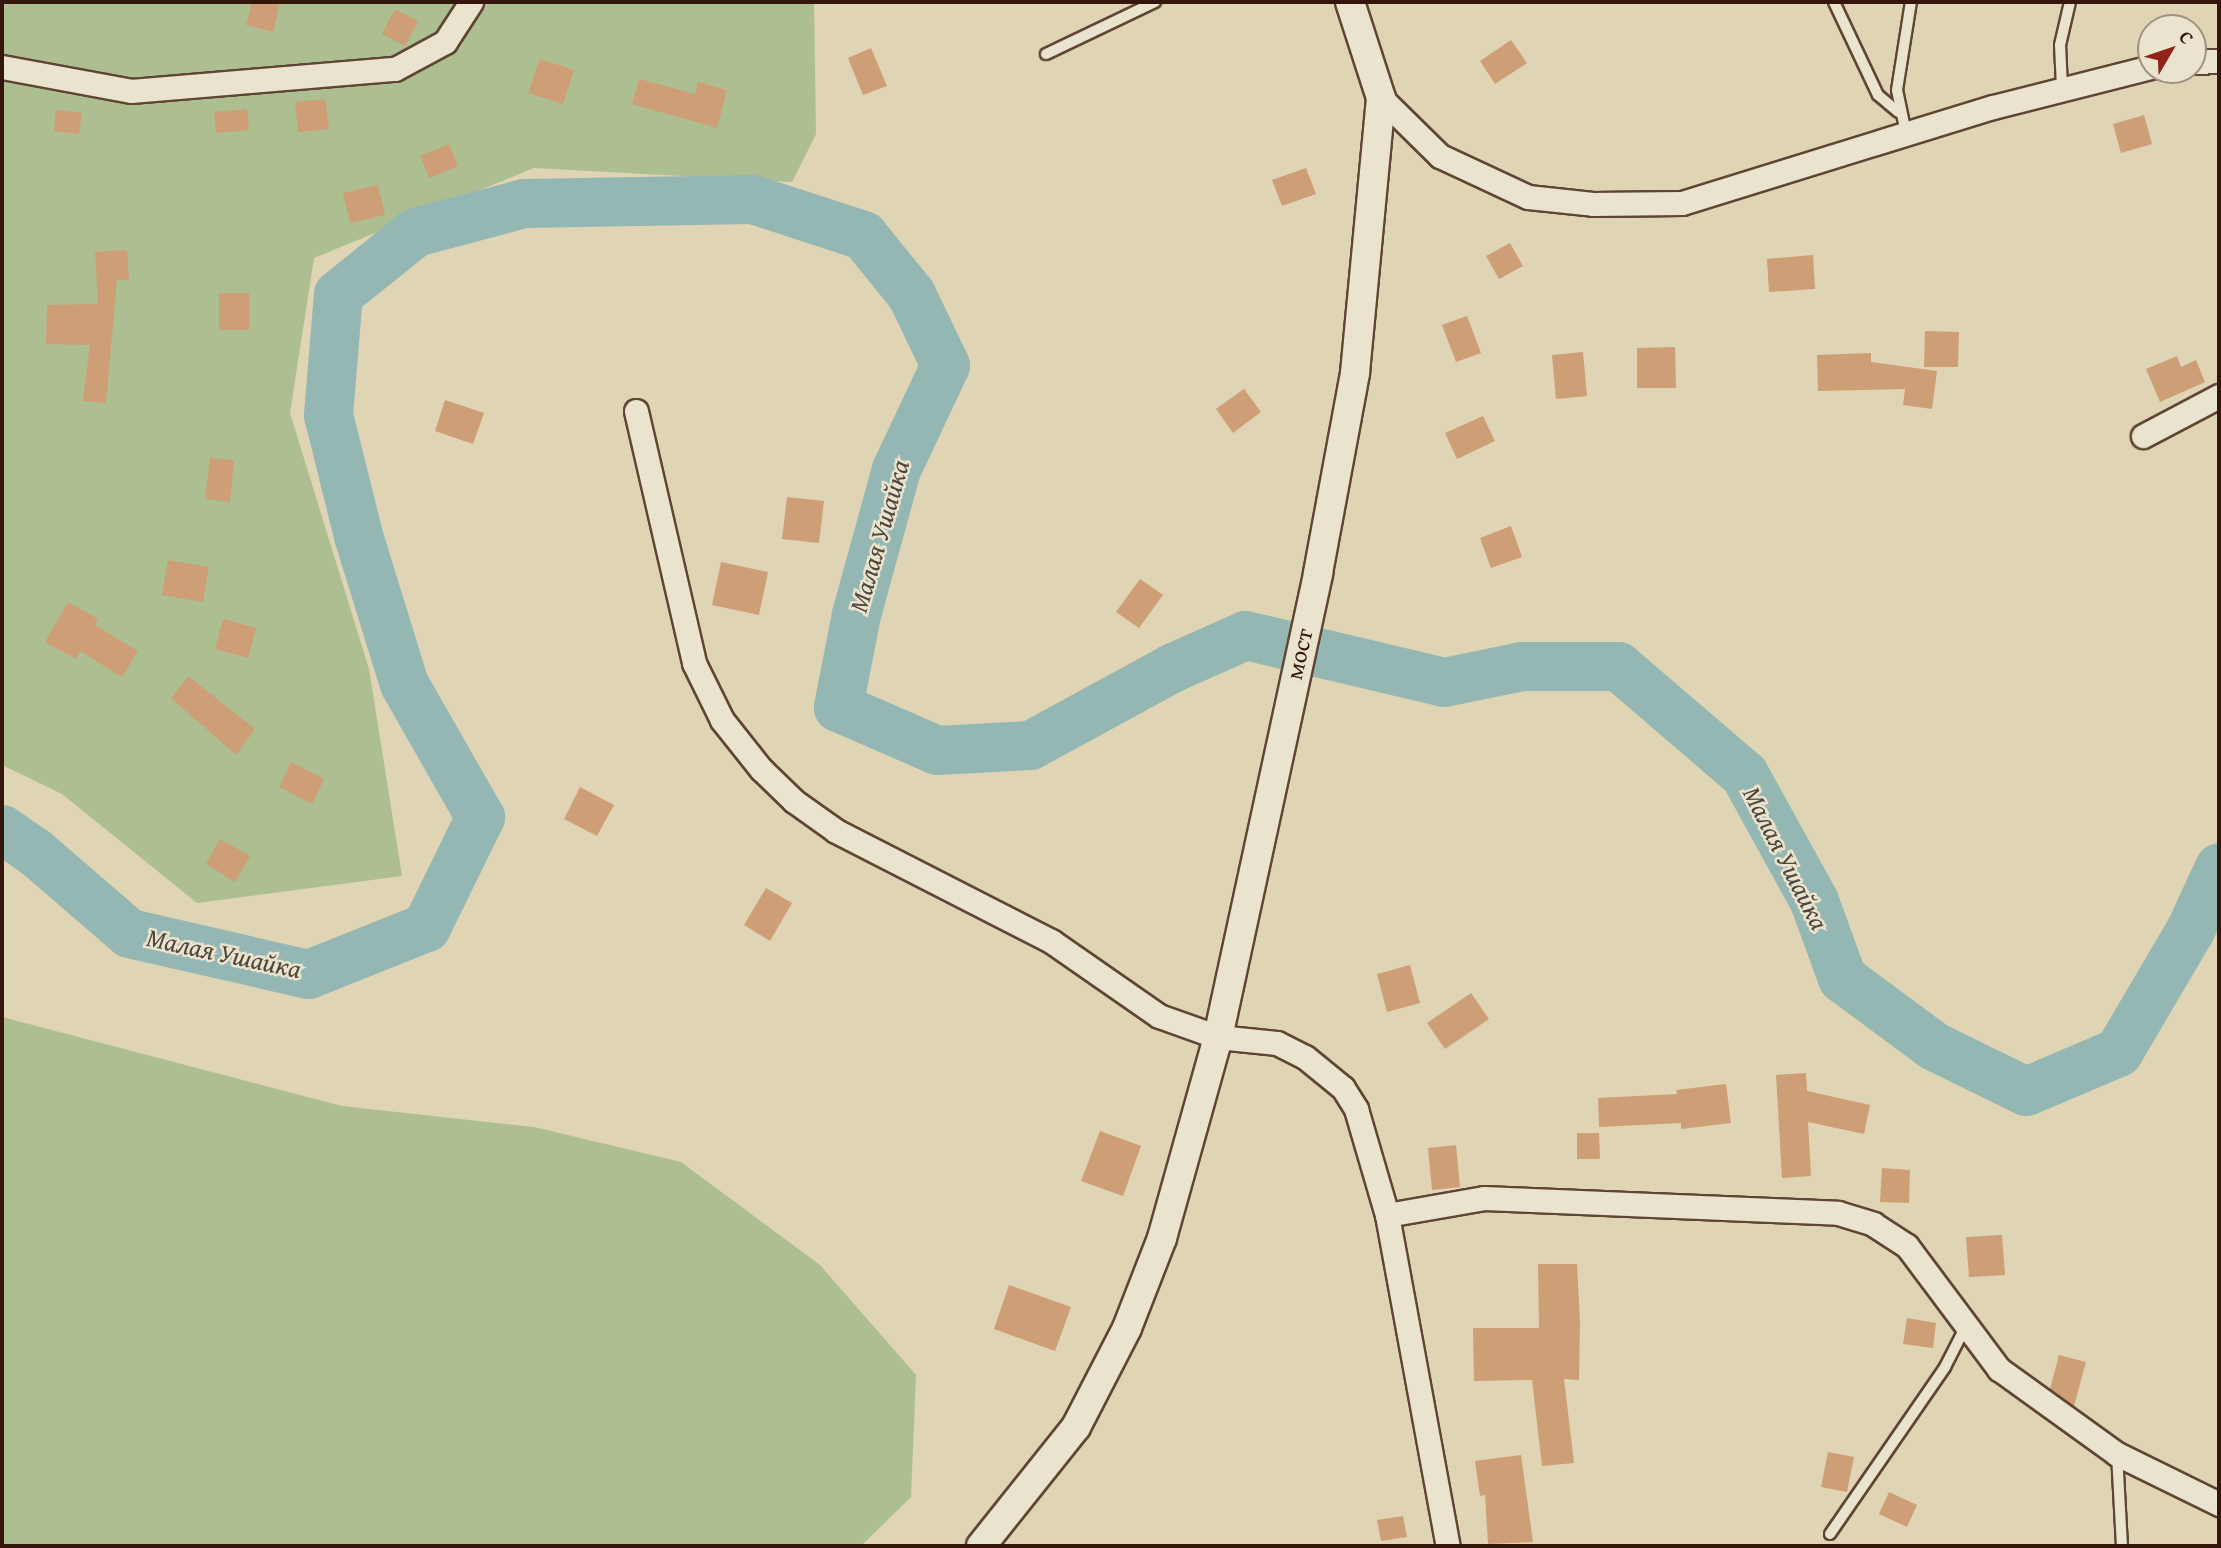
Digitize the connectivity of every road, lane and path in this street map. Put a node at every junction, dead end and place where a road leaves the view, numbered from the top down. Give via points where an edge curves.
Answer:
1 (471, 2) edge
2 (1155, 2) edge
3 (1350, 2) edge
4 (1834, 2) edge
5 (1911, 2) edge
6 (2070, 2) edge
7 (1046, 54) dead end
8 (2, 67) edge
9 (2137, 69) edge
10 (2062, 87) junction
11 (1381, 98) junction
12 (1902, 123) junction
13 (2219, 396) edge
14 (636, 411) dead end
15 (2143, 436) dead end
16 (1218, 1037) junction
17 (1387, 1215) junction
18 (1966, 1326) junction
19 (2117, 1454) junction
20 (2219, 1504) edge
21 (1830, 1534) dead end
22 (981, 1546) edge
23 (1448, 1546) edge
24 (2122, 1546) edge

1 - 8 street via 444,42 395,69 131,91
2 - 7 lane
3 - 11 street
4 - 12 lane via 1878,94
5 - 12 lane via 1897,90
6 - 10 lane via 2060,45
9 - 10 street
10 - 12 street
11 - 12 street via 1440,156 1528,197 1594,204 1682,203
11 - 16 street, мост via 1355,373 1318,573
13 - 15 street
14 - 16 street via 694,663 722,720 761,769 836,831 1051,942 1159,1016
16 - 17 street via 1277,1043 1305,1057 1343,1088 1356,1109
16 - 22 street, мост via 1162,1238 1127,1328 1076,1427
17 - 18 street via 1484,1198 1838,1213 1892,1233
17 - 23 street
18 - 19 street via 1999,1369
18 - 21 lane via 1944,1367
19 - 20 street
19 - 24 lane

